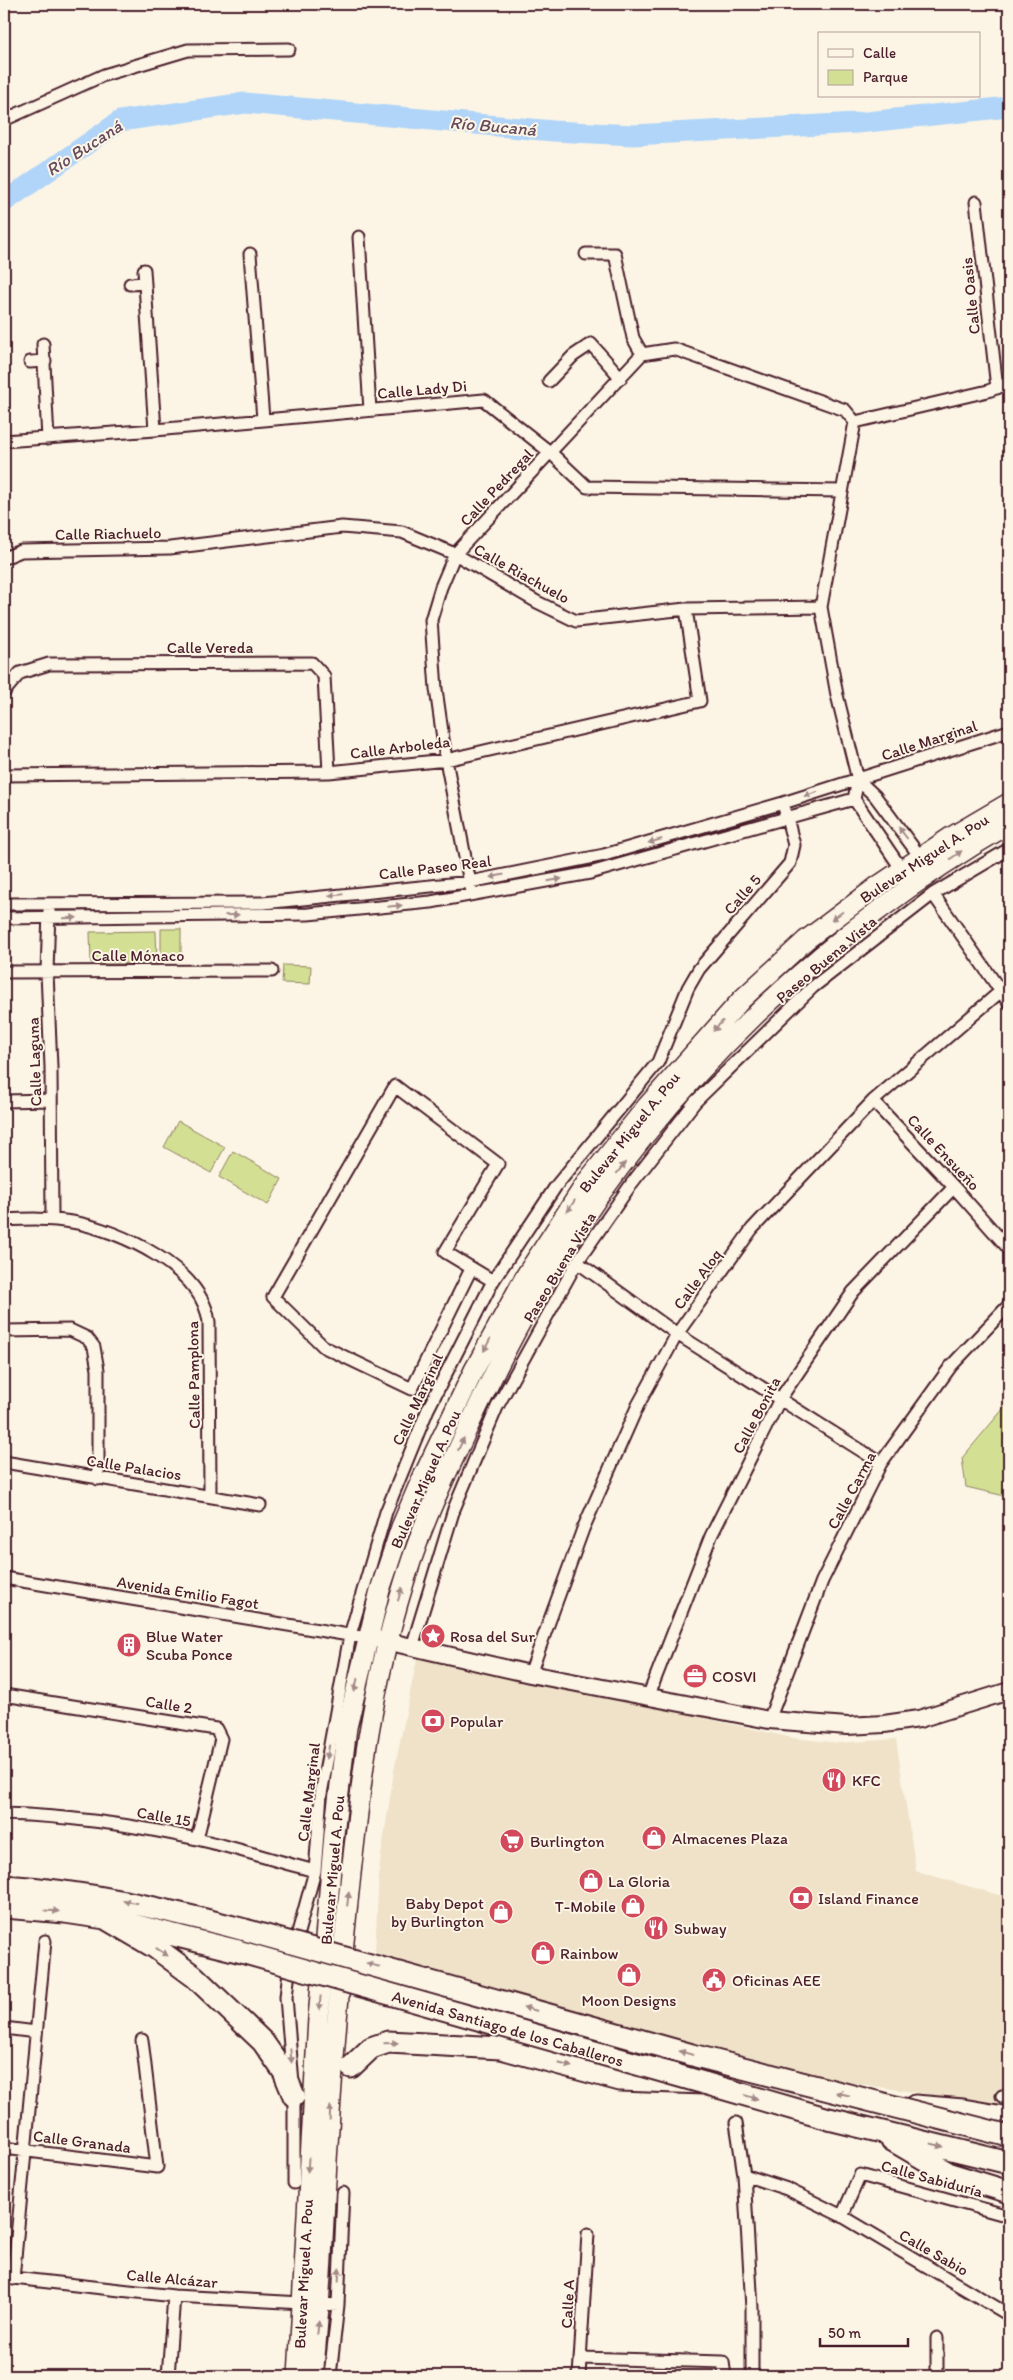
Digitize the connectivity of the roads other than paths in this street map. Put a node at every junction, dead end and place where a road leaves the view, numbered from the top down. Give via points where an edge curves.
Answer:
1 (289, 49) dead end
2 (4, 120) edge
3 (976, 202) dead end
4 (360, 237) dead end
5 (250, 254) dead end
6 (586, 254) dead end
7 (144, 270) dead end
8 (145, 283) junction
9 (130, 284) dead end
10 (43, 344) dead end
11 (642, 354) junction
12 (45, 361) junction
13 (30, 362) dead end
14 (621, 378) junction
15 (549, 381) dead end
16 (1009, 383) edge
17 (997, 388) junction
18 (370, 410) junction
19 (263, 419) junction
20 (855, 422) junction
21 (155, 430) junction
22 (48, 438) junction
23 (4, 441) edge
24 (551, 453) junction
25 (842, 491) junction
26 (455, 554) junction
27 (4, 558) edge
28 (821, 607) junction
29 (686, 609) junction
30 (4, 692) edge
31 (1009, 732) edge
32 (446, 760) junction
33 (329, 772) junction
34 (4, 775) edge
35 (858, 780) junction
36 (854, 799) junction
37 (783, 803) junction
38 (1009, 803) edge
39 (787, 817) junction
40 (1009, 824) edge
41 (1009, 849) edge
42 (926, 865) junction
43 (902, 870) junction
44 (470, 882) junction
45 (913, 886) junction
46 (473, 894) junction
47 (933, 894) junction
48 (4, 904) edge
49 (49, 904) junction
50 (4, 918) edge
51 (49, 918) junction
52 (272, 970) dead end
53 (4, 972) edge
54 (47, 972) junction
55 (1005, 989) edge
56 (684, 998) joint
57 (1009, 1003) edge
58 (51, 1100) junction
59 (4, 1101) edge
60 (873, 1101) junction
61 (954, 1187) junction
62 (52, 1219) junction
63 (4, 1220) edge
64 (1009, 1249) edge
65 (577, 1262) junction
66 (470, 1269) junction
67 (492, 1281) junction
68 (1009, 1305) edge
69 (4, 1331) edge
70 (677, 1334) junction
71 (780, 1399) junction
72 (4, 1462) edge
73 (881, 1464) junction
74 (98, 1479) junction
75 (210, 1496) junction
76 (260, 1505) dead end
77 (4, 1578) edge
78 (359, 1636) junction
79 (388, 1641) junction
80 (412, 1647) junction
81 (530, 1674) junction
82 (1009, 1691) edge
83 (4, 1695) edge
84 (648, 1696) junction
85 (769, 1720) junction
86 (4, 1814) edge
87 (198, 1839) junction
88 (315, 1872) junction
89 (4, 1886) edge
90 (4, 1908) edge
91 (105, 1918) junction
92 (45, 1941) dead end
93 (4, 2028) edge
94 (36, 2032) junction
95 (142, 2040) dead end
96 (351, 2067) dead end
97 (704, 2084) junction
98 (294, 2096) junction
99 (878, 2103) junction
100 (1009, 2118) edge
101 (736, 2123) dead end
102 (872, 2128) junction
103 (1009, 2136) edge
104 (4, 2148) edge
105 (24, 2151) junction
106 (1009, 2163) edge
107 (744, 2175) junction
108 (294, 2183) dead end
109 (343, 2192) dead end
110 (1009, 2192) edge
111 (842, 2216) junction
112 (1009, 2216) edge
113 (588, 2234) dead end
114 (9, 2278) edge
115 (174, 2296) junction
116 (321, 2304) junction
117 (1009, 2315) edge
118 (937, 2338) dead end
119 (580, 2358) junction
120 (168, 2376) edge
121 (298, 2376) edge
122 (313, 2376) edge
123 (330, 2376) edge
124 (579, 2376) edge
125 (725, 2376) edge
126 (752, 2376) edge
127 (938, 2376) edge

1 - 2 street via 188,50 104,75
3 - 17 street, Calle Oasis
4 - 18 street
5 - 19 street
6 - 11 street via 615,254 633,338
7 - 8 street
8 - 9 street
8 - 21 street
10 - 12 street
11 - 14 street, Calle Pedregal
11 - 20 street via 674,349 845,410
12 - 13 street
12 - 22 street
14 - 15 street via 591,344
14 - 24 street, Calle Pedregal
16 - 17 street
17 - 20 street
18 - 19 street, Calle Lady Di
18 - 24 street, Calle Lady Di via 484,400
19 - 21 street, Calle Lady Di
20 - 25 street
21 - 22 street, Calle Lady Di
22 - 23 street, Calle Lady Di
24 - 25 street, Calle Lady Di via 587,487
24 - 26 street, Calle Pedregal
25 - 28 street
26 - 27 street, Calle Riachuelo via 402,532 342,527 170,548 22,552
26 - 29 street, Calle Riachuelo via 576,621
26 - 32 street, Calle Pedregal via 431,620
28 - 29 street, Calle Riachuelo
28 - 35 street via 837,695
29 - 32 street, Calle Arboleda via 700,702
30 - 33 street, Calle Vereda via 20,674 48,664 312,663 324,676
31 - 35 street, Calle Marginal
32 - 33 street, Calle Arboleda
32 - 44 street, Calle Pedregal
33 - 34 street, Calle Arboleda
35 - 36 street
35 -> 37 street, Calle Paseo Real
42 -> 35 street via 875,796
36 - 39 street, Calle Paseo Real
36 - 43 street
37 - 39 street, Calle 5
37 -> 44 street, Calle Paseo Real via 604,856
38 - 42 main road, Bulevar Miguel A. Pou
46 -> 39 street, Calle Paseo Real via 590,873
39 - 56 street, Calle 5 via 794,845 790,863 699,969
42 -> 40 main road, Bulevar Miguel A. Pou via 961,852
41 - 47 street, Paseo Buena Vista
42 - 43 main road, Bulevar Miguel A. Pou
42 - 45 main road, Bulevar Miguel A. Pou
43 - 45 street
43 -> 78 main road, Bulevar Miguel A. Pou via 806,940 742,999 647,1106 583,1187 509,1304 433,1453
44 - 46 street, Calle Pedregal
44 -> 49 street, Calle Paseo Real via 263,903
79 -> 45 main road, Bulevar Miguel A. Pou via 420,1536 491,1378 552,1266 583,1220 655,1126 758,1013 848,933
51 -> 46 street, Calle Paseo Real via 308,914 431,902
47 - 55 street
47 - 65 street, Paseo Buena Vista via 813,987 695,1102 632,1182
48 - 49 street, Calle Paseo Real
49 - 51 street, Calle Laguna
50 - 51 street, Calle Paseo Real
51 - 54 street, Calle Laguna
52 - 54 street, Calle Mónaco
53 - 54 street, Calle Mónaco
54 - 58 street, Calle Laguna
55 - 57 street
55 - 60 street, Calle Aloq
56 - 67 street, Calle Marginal via 658,1062 556,1186
58 - 59 street
58 - 62 street, Calle Laguna
60 - 61 street, Calle Ensueño
60 - 70 street, Calle Aloq via 752,1229
61 - 64 street, Calle Ensueño
61 - 71 street, Calle Bonita via 853,1292
62 - 63 street, Calle Pamplona
62 - 75 street, Calle Pamplona via 109,1231 151,1252 181,1273 202,1299 210,1322
65 - 70 street
65 - 80 street, Paseo Buena Vista via 497,1407 454,1509
66 - 66 street via 445,1252 498,1164 395,1086 273,1297 324,1347 412,1389
66 - 67 street
67 - 78 street, Calle Marginal via 428,1409 386,1512
68 - 73 street, Calle Carma via 951,1366
69 - 74 street via 70,1330 86,1338 94,1347 98,1370
70 - 71 street
70 - 81 street, Calle Aloq via 638,1405 583,1529
71 - 73 street
71 - 84 street, Calle Bonita via 711,1536
72 - 74 street, Calle Palacios
73 - 85 street, Calle Carma via 822,1581
74 - 75 street, Calle Palacios
75 - 76 street, Calle Palacios
77 - 78 street, Avenida Emilio Fagot
78 - 79 street
78 -> 88 street, Calle Marginal via 321,1794
78 -> 116 main road, Bulevar Miguel A. Pou via 334,1834 310,2145
79 - 80 street
116 -> 79 main road, Bulevar Miguel A. Pou via 336,2016 360,1786
80 - 81 street
81 - 84 street
82 - 85 street via 919,1719 884,1724 847,1726
83 - 87 street, Calle 2 via 216,1729 221,1739
84 - 85 street
86 - 87 street, Calle 15 via 87,1820
87 - 88 street, Calle 15
88 -> 98 street, Calle Marginal via 290,1965 286,1996
99 -> 89 highway, Avenida Santiago de los Caballeros, bridge via 144,1904 75,1892
90 -> 91 highway, Avenida Santiago de los Caballeros
91 - 97 highway, Avenida Santiago de los Caballeros, bridge via 238,1951
91 -> 98 highway via 170,1957 202,1983 263,2042 284,2072
92 - 94 street
93 - 94 street
94 - 105 street
95 - 105 street, Calle Granada via 157,2167
96 -> 97 highway via 371,2048 388,2042 501,2048 620,2080
97 -> 102 highway, Avenida Santiago de los Caballeros
98 - 108 street, Calle Marginal
99 - 100 highway, bridge via 963,2110
99 - 103 highway, Avenida Santiago de los Caballeros, bridge
101 - 107 street
102 -> 106 highway, Avenida Santiago de los Caballeros
102 - 110 highway via 950,2174
104 - 105 street, Calle Granada
105 - 114 street
107 - 111 street, Calle Sabio via 787,2189
107 - 126 street via 752,2308
116 -> 109 street
111 - 112 street, Calle Sabiduría via 860,2175
111 - 117 street, Calle Sabio
113 - 119 street, Calle A
114 - 115 street, Calle Alcázar
115 - 116 street, Calle Alcázar
115 - 120 street
116 - 121 main road, Bulevar Miguel A. Pou
122 -> 116 main road, Bulevar Miguel A. Pou
116 - 123 street
118 - 127 street
119 - 124 street, Calle A
119 - 125 street via 723,2362

